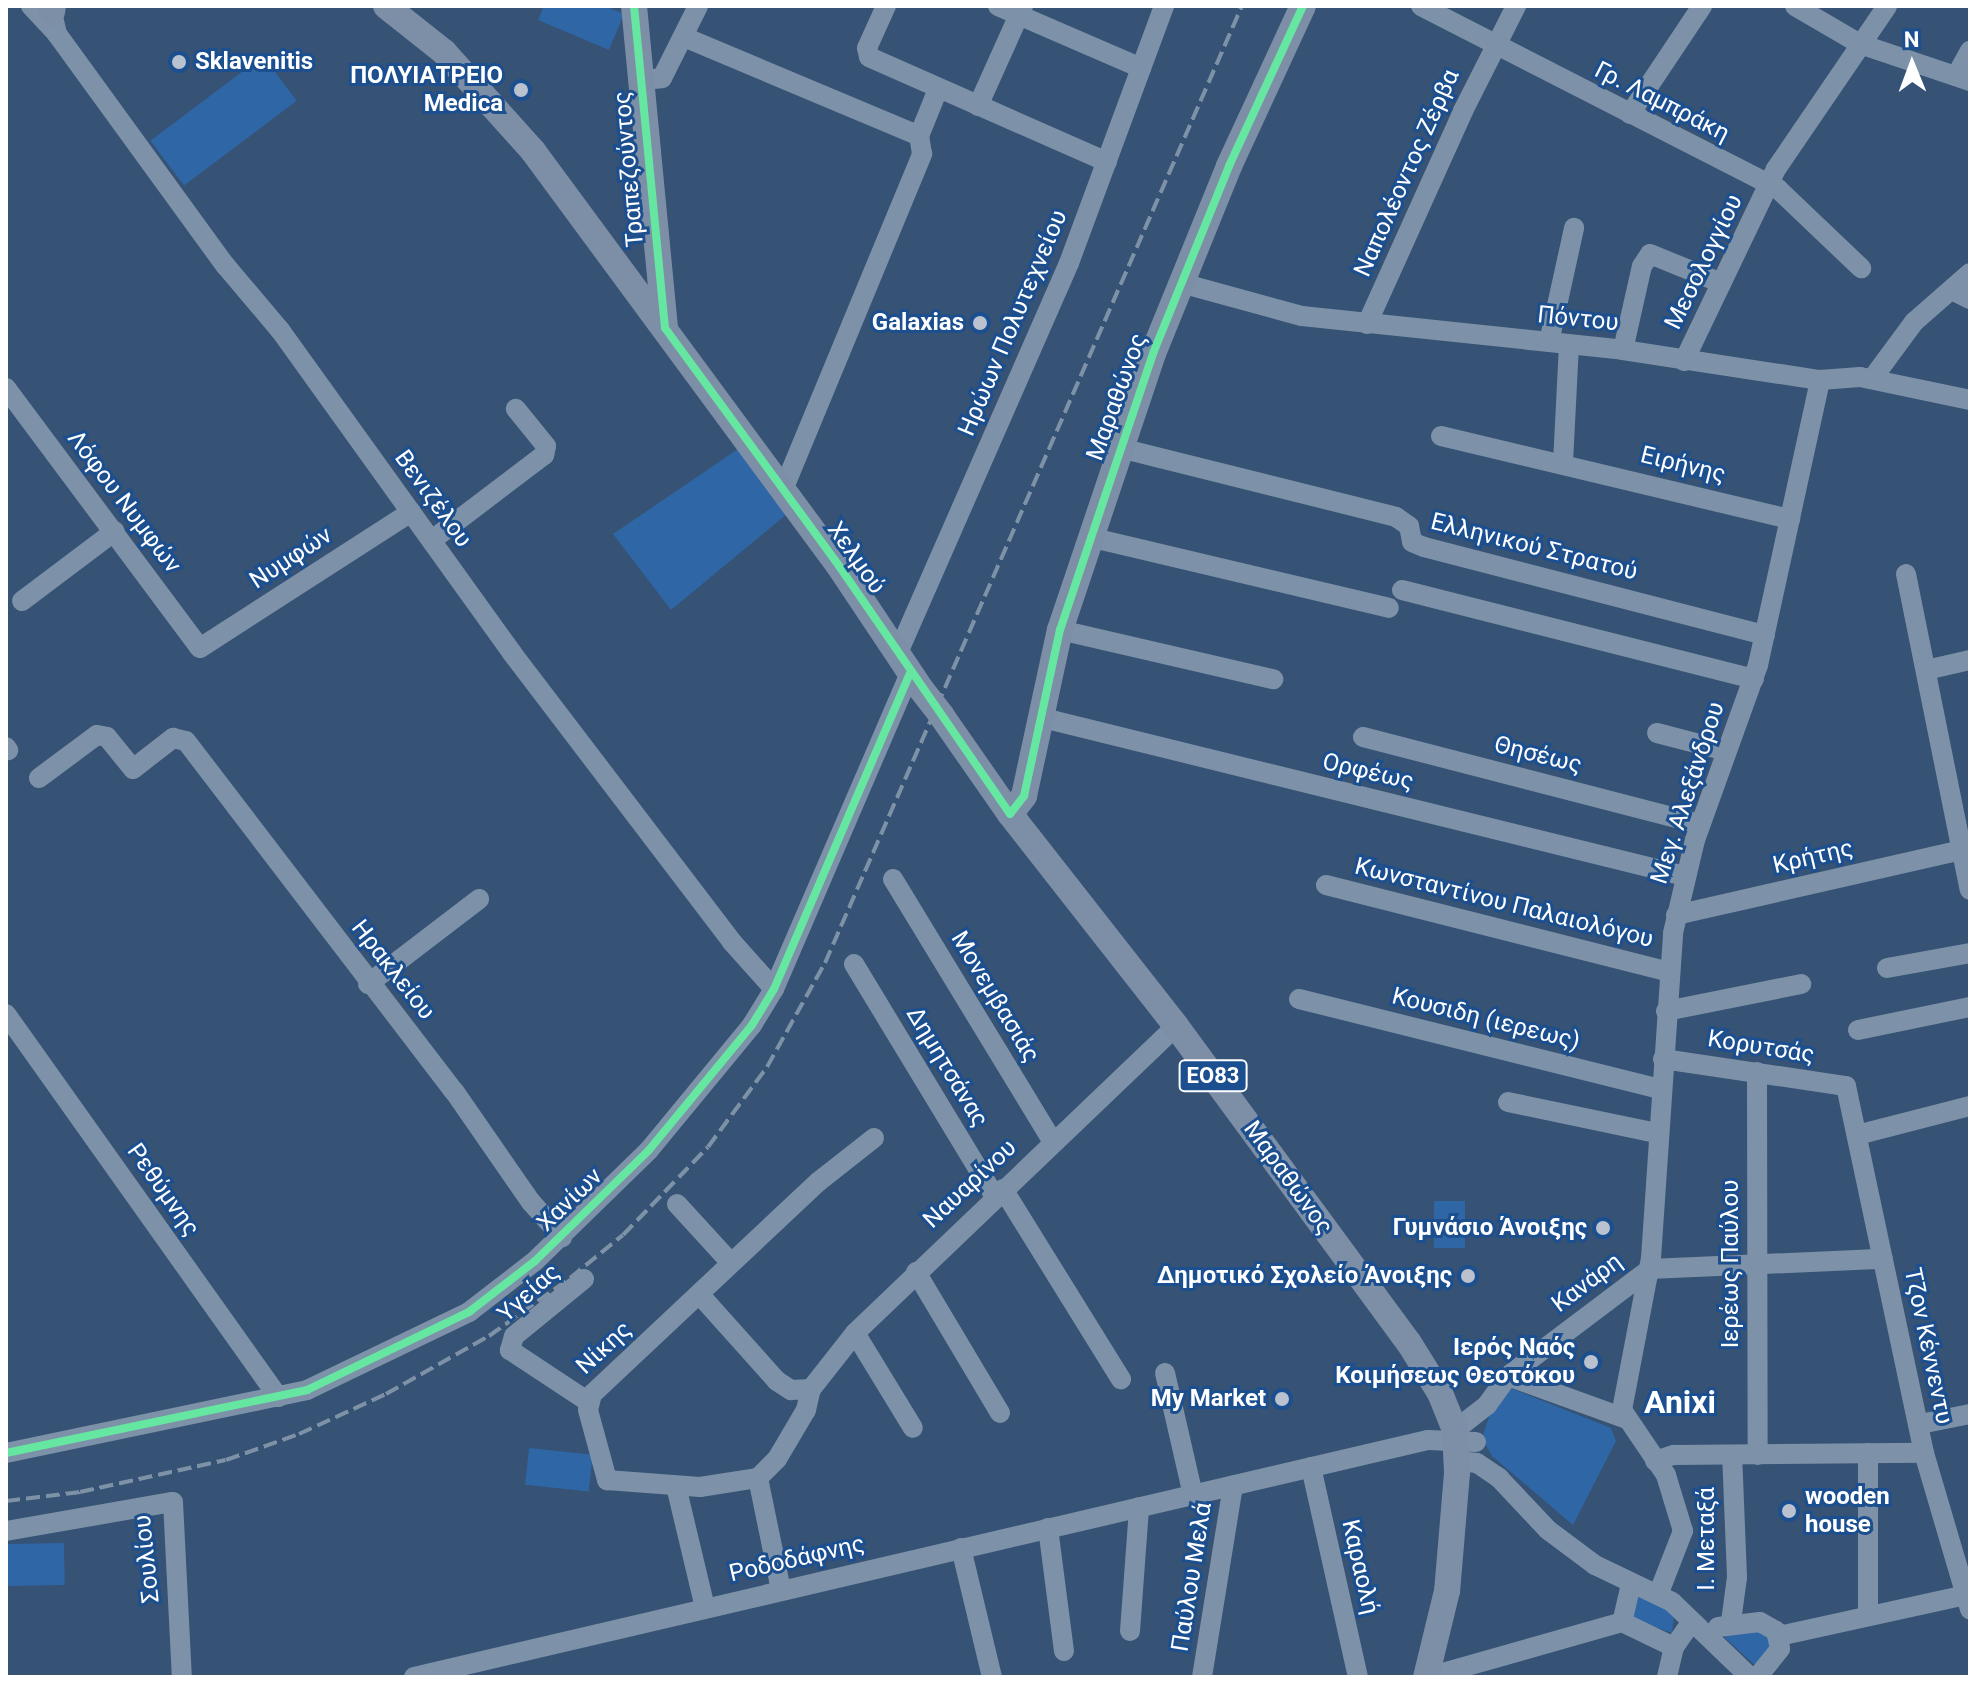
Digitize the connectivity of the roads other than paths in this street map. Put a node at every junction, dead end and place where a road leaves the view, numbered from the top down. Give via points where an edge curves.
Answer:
1 (634, 6) edge
2 (698, 6) edge
3 (886, 6) edge
4 (998, 6) edge
5 (1164, 6) edge
6 (1303, 6) edge
7 (1422, 6) edge
8 (1516, 6) edge
9 (1702, 6) edge
10 (1795, 6) edge
11 (1887, 6) edge
12 (397, 9) edge
13 (1021, 10) edge
14 (48, 13) edge
15 (684, 37) junction
16 (1494, 44) junction
17 (1860, 44) junction
18 (1970, 51) edge
19 (1141, 68) junction
20 (1963, 79) edge
21 (641, 80) junction
22 (938, 89) junction
23 (978, 106) junction
24 (1630, 114) junction
25 (919, 136) junction
26 (1107, 162) junction
27 (1770, 185) junction
28 (1574, 228) dead end
29 (1861, 268) dead end
30 (1970, 273) edge
31 (1181, 283) junction
32 (1721, 283) junction
33 (1961, 294) edge
34 (1367, 324) junction
35 (665, 328) junction
36 (1559, 343) junction
37 (1623, 350) junction
38 (1684, 361) junction
39 (1872, 379) junction
40 (1820, 380) junction
41 (6, 388) edge
42 (1970, 400) edge
43 (516, 409) dead end
44 (1441, 436) dead end
45 (1120, 448) junction
46 (1563, 463) junction
47 (783, 490) junction
48 (411, 512) junction
49 (1790, 519) junction
50 (115, 531) junction
51 (1089, 537) junction
52 (432, 540) junction
53 (1906, 574) dead end
54 (1402, 590) dead end
55 (22, 601) dead end
56 (1389, 608) dead end
57 (1060, 630) junction
58 (1765, 635) junction
59 (200, 648) joint
60 (1970, 660) edge
61 (1926, 670) junction
62 (909, 672) junction
63 (1273, 679) dead end
64 (1754, 679) junction
65 (1039, 717) junction
66 (1657, 733) dead end
67 (1363, 737) dead end
68 (1726, 751) junction
69 (39, 778) dead end
70 (1010, 814) junction
71 (1700, 824) junction
72 (1962, 850) junction
73 (1685, 876) junction
74 (893, 879) dead end
75 (1326, 885) dead end
76 (1970, 890) edge
77 (479, 899) dead end
78 (1676, 915) junction
79 (1970, 953) edge
80 (854, 964) dead end
81 (1887, 968) dead end
82 (1669, 972) junction
83 (368, 984) junction
84 (1801, 984) dead end
85 (774, 989) junction
86 (1299, 999) dead end
87 (1970, 1007) edge
88 (1666, 1011) junction
89 (6, 1014) edge
90 (1176, 1026) junction
91 (1858, 1030) dead end
92 (1663, 1059) junction
93 (1757, 1072) junction
94 (1660, 1089) junction
95 (1848, 1091) joint
96 (1508, 1102) dead end
97 (1970, 1106) edge
98 (1656, 1133) junction
99 (1857, 1135) junction
100 (874, 1138) dead end
101 (1053, 1142) junction
102 (999, 1193) junction
103 (677, 1204) dead end
104 (562, 1237) junction
105 (1883, 1259) junction
106 (731, 1263) junction
107 (1755, 1263) junction
108 (1650, 1269) junction
109 (916, 1272) junction
110 (584, 1279) dead end
111 (700, 1295) junction
112 (855, 1333) junction
113 (1165, 1373) dead end
114 (1508, 1376) junction
115 (1121, 1379) dead end
116 (811, 1389) junction
117 (278, 1397) junction
118 (587, 1401) junction
119 (1000, 1413) dead end
120 (1970, 1414) edge
121 (1624, 1418) junction
122 (1920, 1424) junction
123 (913, 1428) dead end
124 (1461, 1443) junction
125 (6, 1453) edge
126 (1868, 1453) junction
127 (1924, 1453) junction
128 (1732, 1455) junction
129 (1758, 1455) junction
130 (1655, 1461) junction
131 (1311, 1467) junction
132 (758, 1478) junction
133 (1233, 1485) junction
134 (676, 1486) junction
135 (1193, 1495) junction
136 (1139, 1507) junction
137 (1048, 1528) junction
138 (6, 1531) edge
139 (961, 1548) junction
140 (1631, 1584) junction
141 (781, 1590) junction
142 (1658, 1595) junction
143 (1969, 1599) edge
144 (705, 1608) junction
145 (1868, 1616) junction
146 (1622, 1622) junction
147 (1731, 1622) junction
148 (1691, 1623) junction
149 (1130, 1631) dead end
150 (1779, 1636) junction
151 (1707, 1639) junction
152 (1674, 1647) junction
153 (1064, 1651) dead end
154 (182, 1677) edge
155 (414, 1677) edge
156 (992, 1677) edge
157 (1202, 1677) edge
158 (1358, 1677) edge
159 (1427, 1677) edge
160 (1667, 1677) edge
161 (1750, 1677) edge
162 (1757, 1677) edge

1 - 21 main road, Τραπεζούντος
2 - 15 street
3 - 22 street via 867,48 869,57
4 - 13 street
5 - 19 street, Ηρώων Πολυτεχνείου
6 - 31 main road, Μαραθώνος
7 - 16 street, Γρ. Λαμπράκη
8 - 16 street, Ναπολέοντος Ζέρβα
9 - 24 street
10 - 17 street
11 - 17 street, Μεσολογγίου
12 - 35 main road, Χελμού via 458,66 533,151
13 - 19 street
13 - 23 street
14 - 48 street, Βενιζέλου
15 - 21 street via 662,78
15 - 25 street
16 - 24 street, Γρ. Λαμπράκη
16 - 34 street, Ναπολέοντος Ζέρβα
17 - 20 street
17 - 27 street, Μεσολογγίου
18 - 20 street
19 - 26 street, Ηρώων Πολυτεχνείου
21 - 35 main road, Τραπεζούντος
22 - 23 street
22 - 25 street
23 - 26 street
24 - 27 street, Γρ. Λαμπράκη
25 - 47 street via 922,154
26 - 62 street, Ηρώων Πολυτεχνείου
27 - 29 street, Γρ. Λαμπράκη
27 - 32 street, Μεσολογγίου
28 - 36 street
30 - 33 street
31 - 34 street, Πόντου via 1302,316
31 - 45 main road, Μαραθώνος
32 - 37 street via 1650,254 1642,266
32 - 38 street, Μεσολογγίου
33 - 39 street via 1914,322
34 - 36 street, Πόντου
35 - 47 main road, Χελμού
36 - 37 street, Πόντου
36 - 46 street
37 - 38 street, Πόντου
38 - 40 street, Πόντου
39 - 40 street, Πόντου
39 - 42 street, Πόντου
40 - 49 street, Μεγ. Αλεξάνδρου
41 - 50 street, Λόφου Νυμφών
43 - 52 street via 546,446 544,455
44 - 46 street, Ειρήνης
45 - 51 main road, Μαραθώνος
45 - 58 street, Ελληνικού Στρατού via 1396,517 1409,526 1412,542 1424,547
46 - 49 street, Ειρήνης
47 - 62 main road, Χελμού
48 - 52 street, Βενιζέλου
48 - 59 street, Νυμφών
49 - 58 street, Μεγ. Αλεξάνδρου
50 - 55 street
50 - 59 street, Λόφου Νυμφών
51 - 56 street
51 - 57 main road, Μαραθώνος
52 - 85 street, Βενιζέλου via 732,942
53 - 61 street
54 - 64 street
57 - 63 street
57 - 65 main road, Μαραθώνος
58 - 64 street, Μεγ. Αλεξάνδρου
60 - 61 street
61 - 72 street
62 - 70 main road, Χελμού, bridge
62 - 85 street, Χανίων
64 - 68 street, Μεγ. Αλεξάνδρου
65 - 70 main road, Μαραθώνος via 1024,796
65 - 73 street, Ορφέως
66 - 68 street
67 - 71 street, Θησέως
68 - 71 street, Μεγ. Αλεξάνδρου
69 - 83 street, Ηρακλείου via 97,735 107,737 133,769 180,737
70 - 90 main road, Μαραθώνος / ΕΟ83
71 - 73 street, Μεγ. Αλεξάνδρου
72 - 76 street
72 - 78 street, Κρήτης
73 - 78 street, Μεγ. Αλεξάνδρου
74 - 101 street, Μονεμβασιάς
75 - 82 street, Κωνσταντίνου Παλαιολόγου
77 - 83 street
78 - 82 street, Μεγ. Αλεξάνδρου
79 - 81 street
80 - 102 street, Δημητσάνας
82 - 88 street, Μεγ. Αλεξάνδρου
83 - 104 street, Ηρακλείου
84 - 88 street
85 - 104 street, Χανίων via 699,1094
86 - 94 street, Κουσιδη (ιερεως)
87 - 91 street
88 - 92 street, Μεγ. Αλεξάνδρου
89 - 117 street, Ρεθύμνης
90 - 101 street, Ναυαρίνου
90 - 124 main road, Μαραθώνος / ΕΟ83 via 1409,1343
92 - 93 street, Κορυτσάς
92 - 94 street, Μεγ. Αλεξάνδρου
93 - 95 street, Κορυτσάς
93 - 107 street, Ιερέως Παύλου
94 - 98 street, Μεγ. Αλεξάνδρου
95 - 99 street, Τζον Κέννεντυ
96 - 98 street
97 - 99 street
98 - 108 street, Μεγ. Αλεξάνδρου
99 - 105 street, Τζον Κέννεντυ
100 - 106 street, Νίκης
101 - 102 street, Ναυαρίνου
102 - 109 street, Ναυαρίνου
102 - 115 street, Δημητσάνας
103 - 106 street
104 - 117 street, Χανίων via 469,1312 341,1375
105 - 107 street, Κανάρη
105 - 122 street, Τζον Κέννεντυ
106 - 111 street, Νίκης
107 - 108 street, Κανάρη
107 - 129 street, Ιερέως Παύλου
108 - 114 street, Κανάρη
108 - 121 street, Μεγ. Αλεξάνδρου via 1623,1398
109 - 112 street, Ναυαρίνου
109 - 119 street
110 - 118 street, Υγείας via 510,1344 514,1354
111 - 116 street via 777,1381 791,1390
111 - 118 street, Νίκης
112 - 116 street, Ναυαρίνου
112 - 123 street
113 - 135 street
114 - 121 street
114 - 124 street, Κανάρη
116 - 132 street via 806,1410 785,1447
117 - 125 street, Χανίων
118 - 134 street, Νίκης via 607,1480
120 - 122 street
121 - 130 street
122 - 127 street, Τζον Κέννεντυ
124 - 131 street, Ροδοδάφνης
124 - 140 street via 1558,1538
124 - 159 main road via 1447,1591
126 - 127 street
126 - 129 street
126 - 145 street
127 - 143 street, Τζον Κέννεντυ
128 - 129 street
128 - 130 street via 1674,1455
128 - 147 street, Ι. Μεταξά via 1737,1577
130 - 142 street via 1672,1491 1683,1537
131 - 133 street, Ροδοδάφνης
131 - 158 street, Καραολή
132 - 134 street, Νίκης via 731,1485
132 - 141 street
133 - 135 street, Ροδοδάφνης
133 - 157 street, Παύλου Μελά
134 - 144 street
135 - 136 street, Ροδοδάφνης
136 - 137 street, Ροδοδάφνης
136 - 149 street
137 - 139 street, Ροδοδάφνης
137 - 153 street
138 - 154 street, Σουλίου via 173,1502
139 - 141 street, Ροδοδάφνης
139 - 156 street
140 - 142 street
140 - 146 street
141 - 144 street, Ροδοδάφνης
142 - 148 street
143 - 145 street
144 - 155 street, Ροδοδάφνης
145 - 150 street
146 - 152 street
146 - 159 street
147 - 150 street via 1766,1624
147 - 151 street
148 - 151 street
148 - 152 street
150 - 162 street via 1777,1654
151 - 161 street
152 - 160 street

